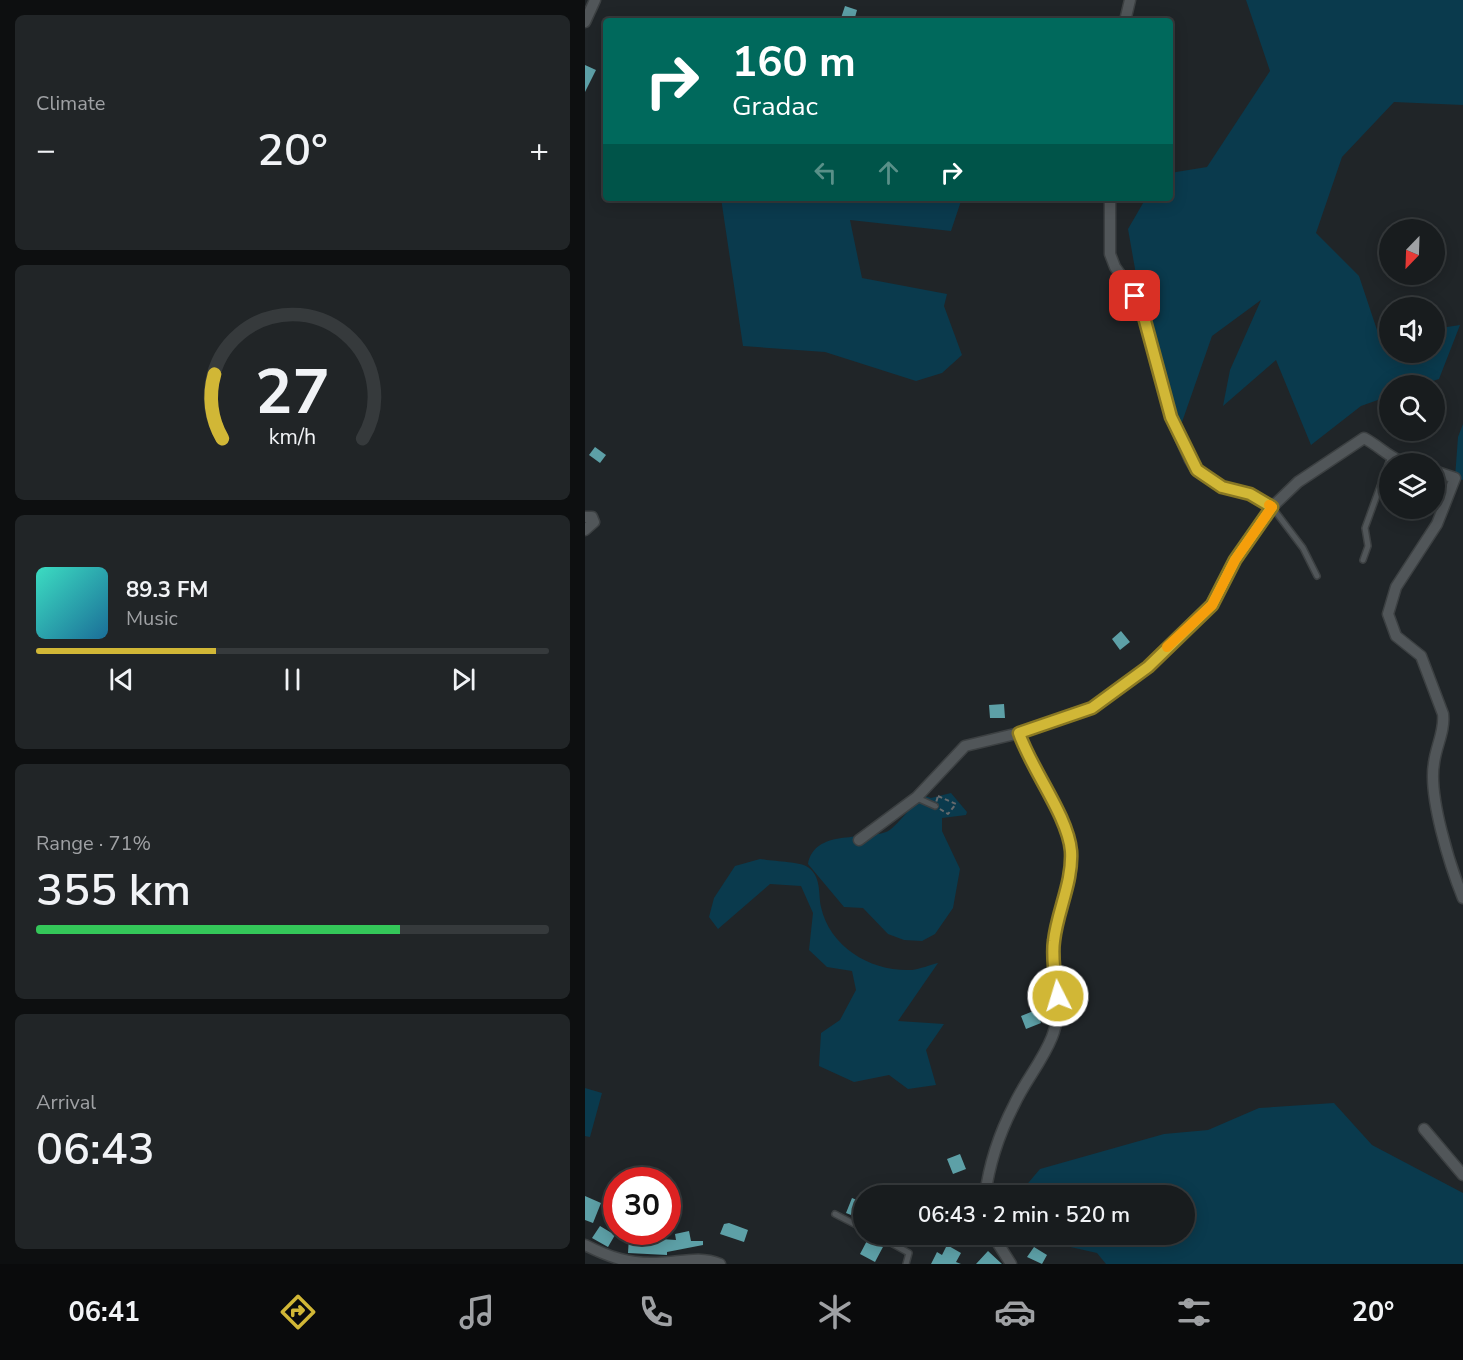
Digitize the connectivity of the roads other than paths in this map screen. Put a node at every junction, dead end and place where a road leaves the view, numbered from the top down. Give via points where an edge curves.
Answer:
1 (595, 0) edge
2 (1130, 0) edge
3 (1126, 18) edge
4 (585, 22) edge
5 (1110, 201) edge
6 (1385, 453) edge
7 (1445, 475) edge
8 (1379, 489) edge
9 (1445, 504) edge
10 (1272, 507) junction
11 (585, 517) edge
12 (1439, 519) edge
13 (585, 530) edge
14 (1363, 560) dead end
15 (1317, 576) dead end
16 (1019, 733) junction
17 (917, 797) junction
18 (935, 806) road end
19 (859, 840) dead end
20 (1463, 898) edge
21 (1424, 1130) dead end
22 (1463, 1176) edge
23 (988, 1185) edge
24 (835, 1214) dead end
25 (853, 1223) edge
26 (585, 1245) edge
27 (895, 1245) edge
28 (998, 1245) edge
29 (720, 1264) edge
30 (906, 1264) edge
31 (1011, 1264) edge

1 - 4 street
2 - 3 street
5 - 10 street via 1110,254 1144,317 1171,417 1190,460 1214,483 1259,497
6 - 10 street via 1364,438 1298,482
7 - 9 street via 1455,478
8 - 14 lane via 1365,528 1368,546
10 - 15 lane via 1303,548
10 - 16 street via 1235,560 1212,605 1148,667 1092,708
11 - 13 street via 592,517 594,522
12 - 20 street via 1396,587 1388,614 1396,636 1421,656 1443,714 1433,764 1435,789 1447,858
16 - 17 street via 965,746
16 - 23 street via 1071,850 1054,942 1058,1017 1053,1036 1002,1133
17 - 18 lane
17 - 19 street
21 - 22 street
24 - 25 lane
26 - 29 street via 628,1262 697,1258
27 - 30 lane via 909,1253
28 - 31 street

